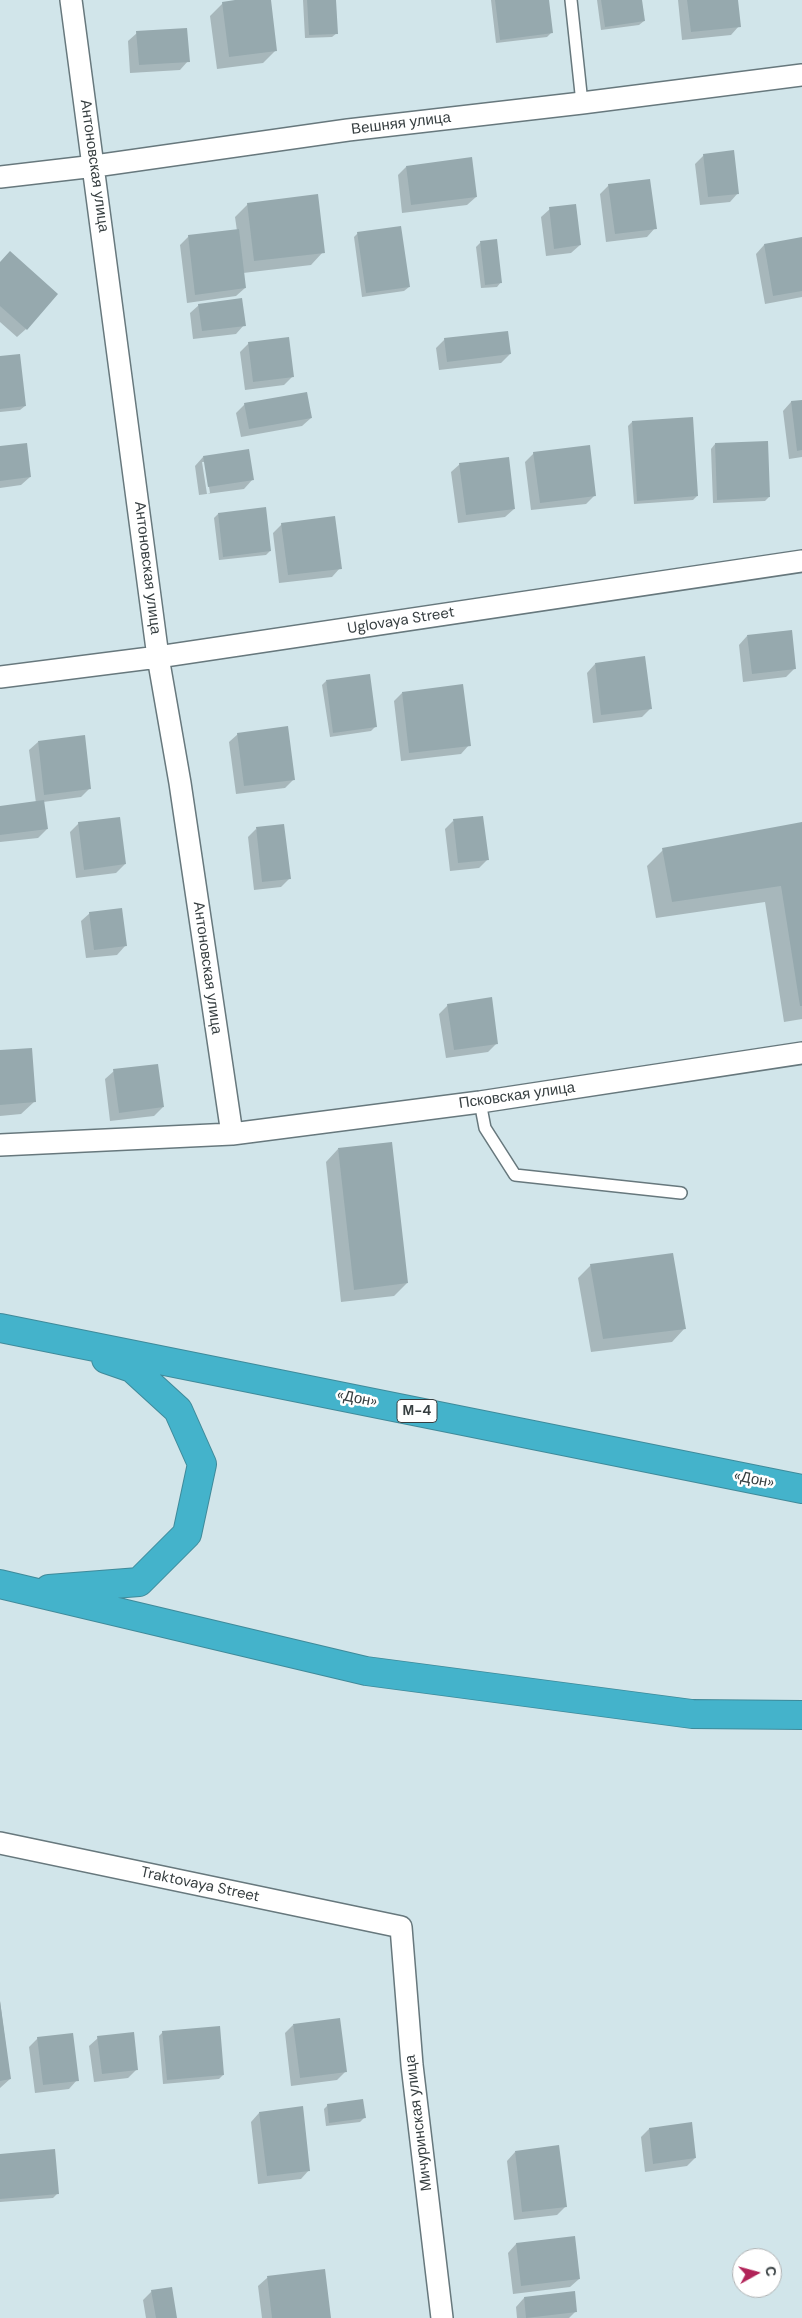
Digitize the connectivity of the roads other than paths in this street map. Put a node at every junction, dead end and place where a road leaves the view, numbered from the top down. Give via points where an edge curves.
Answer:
1 (71, 0) edge
2 (571, 0) edge
3 (802, 75) edge
4 (582, 103) junction
5 (95, 166) junction
6 (0, 178) edge
7 (802, 561) edge
8 (158, 657) junction
9 (0, 677) edge
10 (802, 1052) edge
11 (480, 1102) junction
12 (232, 1134) junction
13 (0, 1145) edge
14 (681, 1193) dead end
15 (0, 1328) edge
16 (31, 1333) junction
17 (802, 1489) edge
18 (11, 1588) edge
19 (802, 1715) edge
20 (0, 1843) edge
21 (401, 1927) joint
22 (442, 2318) edge

1 - 5 street, Антоновская улица
2 - 4 lane
3 - 4 street, Вешняя улица
4 - 5 street, Вешняя улица via 348,130
5 - 6 street, Вешняя улица
5 - 8 street, Антоновская улица
7 - 8 street, Uglovaya Street
8 - 9 street, Uglovaya Street
8 - 12 street, Антоновская улица
10 - 11 street, Псковская улица
11 - 12 street, Псковская улица
11 - 14 lane via 485,1128 515,1175
12 - 13 street, Псковская улица
15 - 16 highway, «Дон» / М-4
16 - 17 highway, «Дон» / М-4
16 - 18 highway, М-4 via 132,1368 178,1410 202,1464 187,1534 139,1582
18 - 19 highway, М-4 via 366,1671 692,1714
20 - 21 street, Traktovaya Street
21 - 22 street, Мичуринская улица via 412,2065

